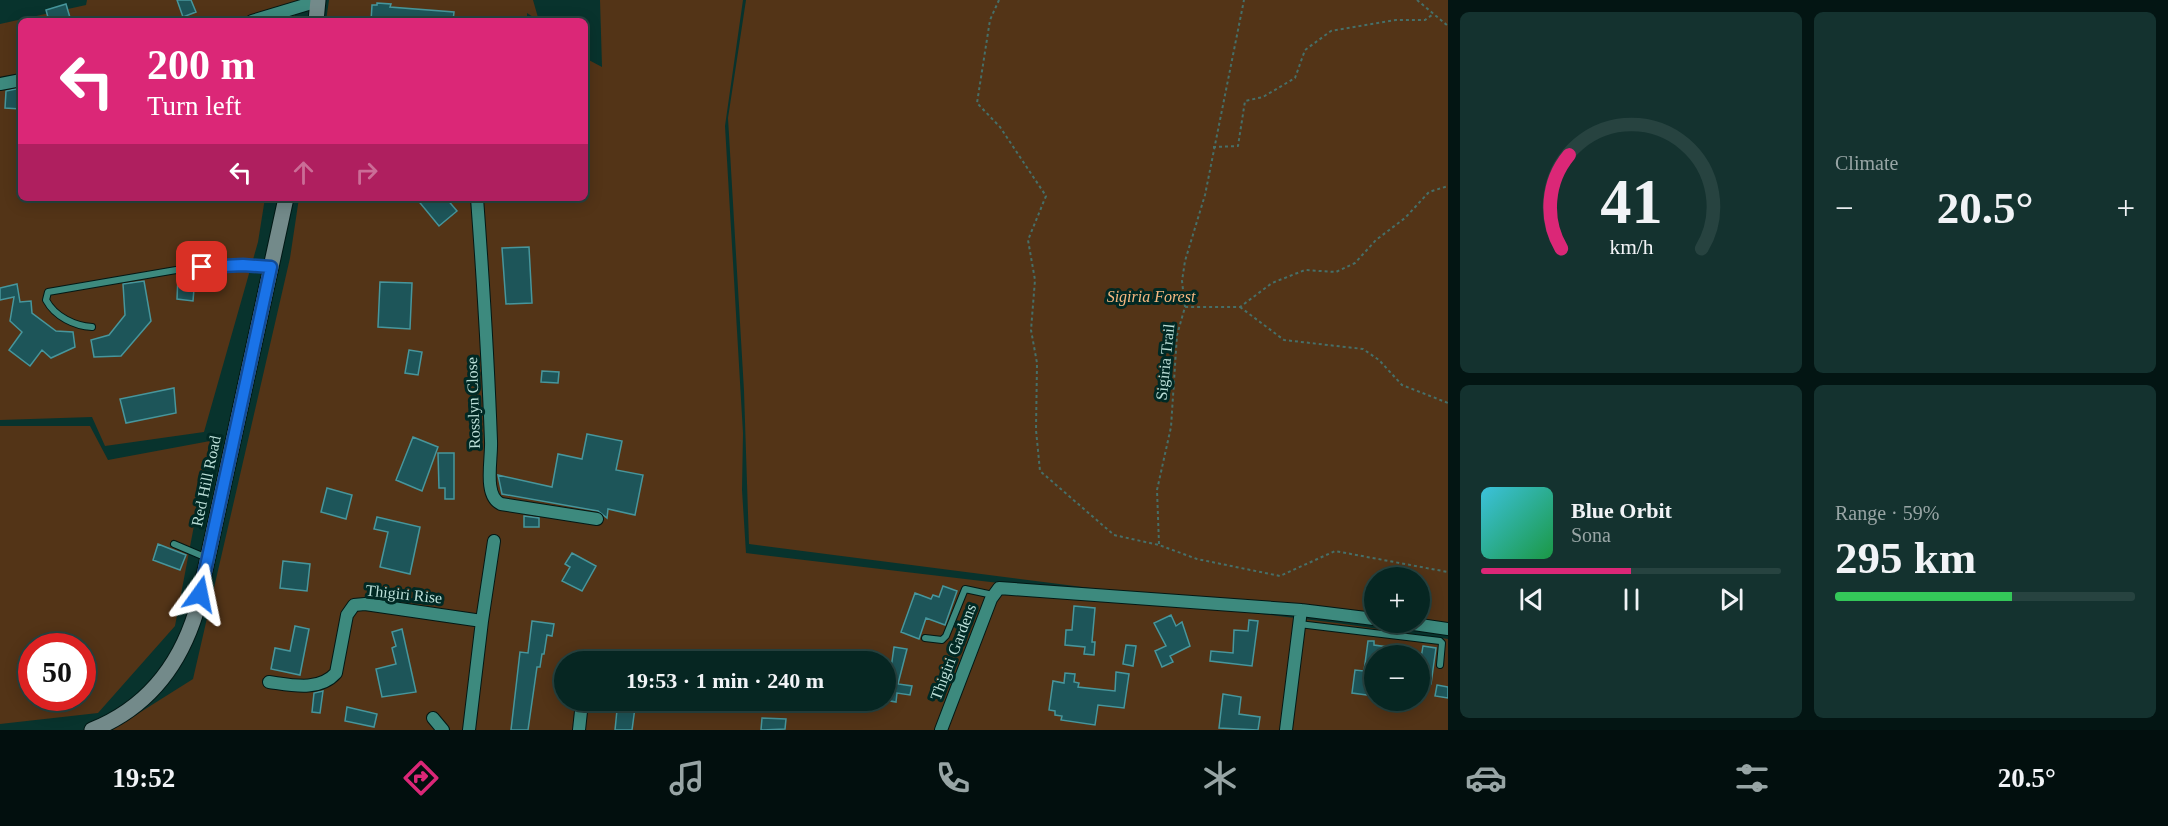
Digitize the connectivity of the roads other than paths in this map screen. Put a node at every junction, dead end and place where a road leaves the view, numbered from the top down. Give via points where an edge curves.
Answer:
1 (318, 1) edge
2 (262, 18) edge
3 (316, 18) edge
4 (18, 81) edge
5 (0, 84) edge
6 (285, 201) edge
7 (477, 201) edge
8 (271, 267) junction
9 (92, 327) dead end
10 (597, 519) dead end
11 (494, 541) dead end
12 (174, 544) dead end
13 (208, 558) junction
14 (997, 592) junction
15 (1301, 610) junction
16 (1364, 618) edge
17 (482, 621) junction
18 (1299, 624) junction
19 (1430, 626) edge
20 (1448, 628) edge
21 (925, 638) dead end
22 (1440, 665) dead end
23 (269, 682) dead end
24 (581, 711) edge
25 (433, 718) dead end
26 (92, 730) edge
27 (443, 730) edge
28 (469, 730) edge
29 (579, 730) edge
30 (941, 730) edge
31 (1286, 730) edge

1 - 2 street
1 - 3 main road
4 - 5 street
6 - 8 main road, Red Hill Road
7 - 10 street, Rosslyn Close via 486,313 490,494 501,504
8 - 9 lane via 182,269 48,292 49,306 76,326
8 - 13 main road, Red Hill Road
11 - 17 street
12 - 13 lane
13 - 26 main road, Red Hill Road via 190,633 172,668 136,704
14 - 15 street
14 - 21 lane via 965,589 946,636 942,640
14 - 30 street, Thigiri Gardens
15 - 16 street
15 - 18 street
17 - 23 street, Thigiri Rise via 354,605 347,615 336,673 331,679 302,687
17 - 28 street
18 - 22 lane via 1440,641
18 - 31 street
19 - 20 street
24 - 29 street
25 - 27 street

